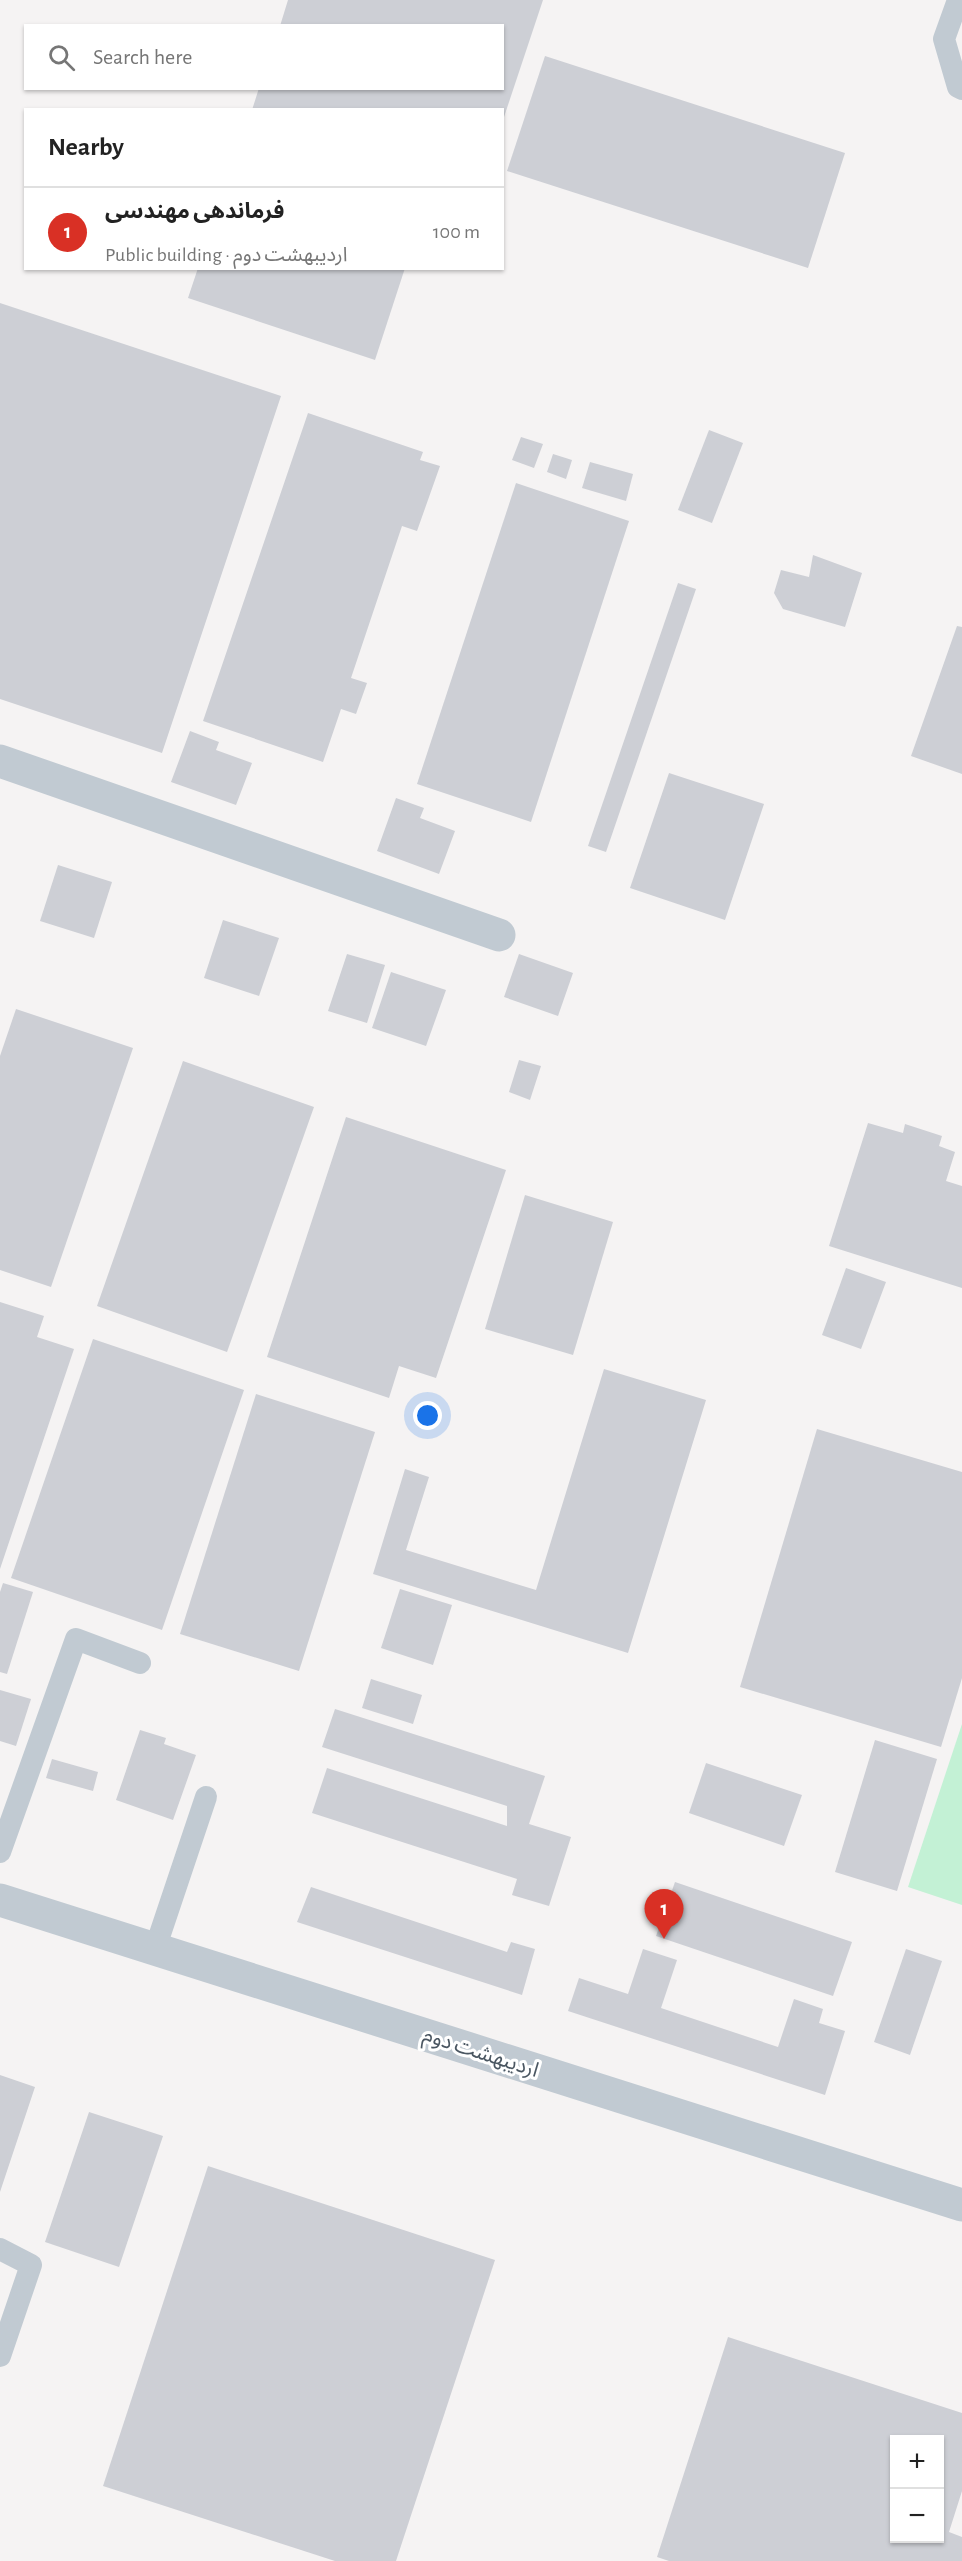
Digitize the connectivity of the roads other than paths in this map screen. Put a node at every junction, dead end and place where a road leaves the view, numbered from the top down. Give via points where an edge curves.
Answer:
1 (958, 0) edge
2 (962, 89) edge
3 (0, 761) edge
4 (499, 935) dead end
5 (140, 1663) dead end
6 (206, 1797) dead end
7 (0, 1852) edge
8 (0, 1900) edge
9 (155, 1949) junction
10 (962, 2205) edge
11 (0, 2249) edge
12 (0, 2356) edge

1 - 2 lane via 944,39 958,87
3 - 4 street
5 - 7 lane via 76,1639
6 - 9 lane
8 - 9 street, اردیبهشت دوم
9 - 10 street, اردیبهشت دوم
11 - 12 lane via 31,2265

